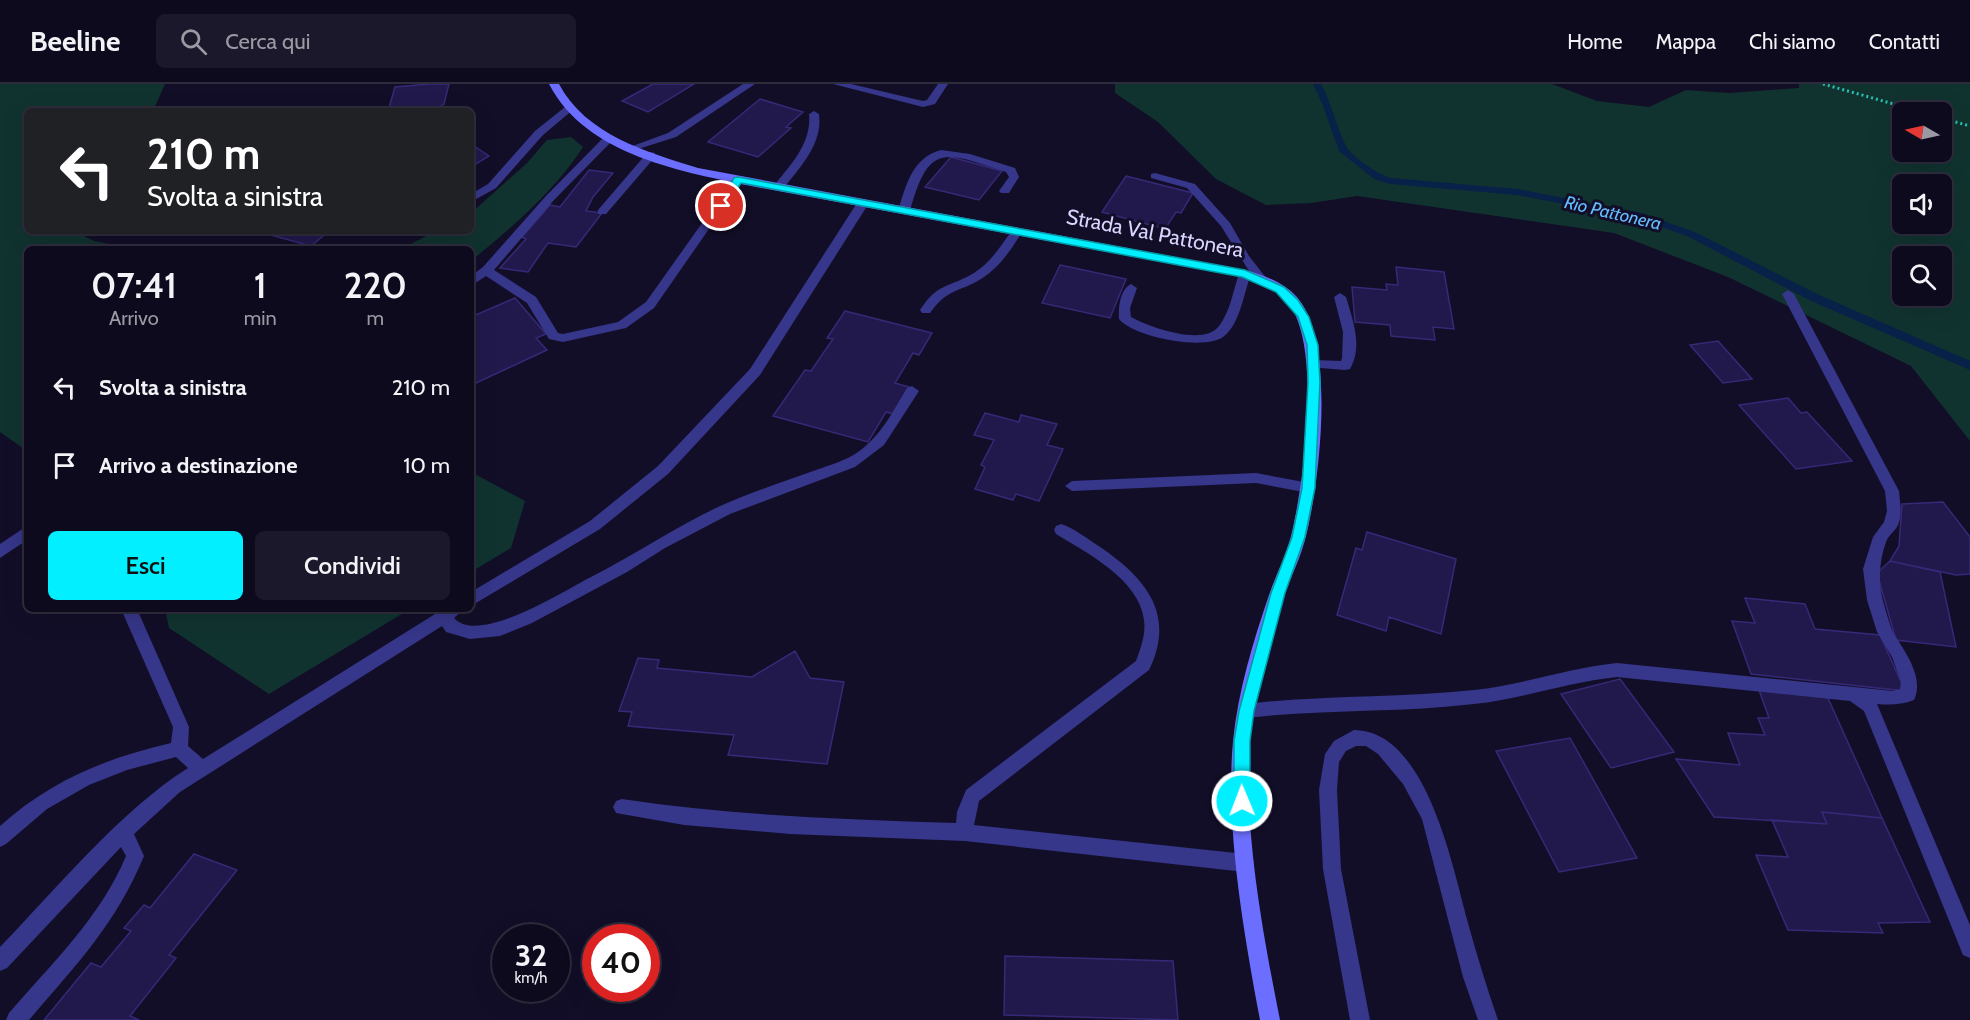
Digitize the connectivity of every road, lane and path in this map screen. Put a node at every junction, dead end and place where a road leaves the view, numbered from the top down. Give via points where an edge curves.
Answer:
1 (554, 84) edge
2 (750, 84) edge
3 (838, 84) edge
4 (943, 84) edge
5 (1823, 84) edge
6 (1892, 104) edge
7 (568, 109) junction
8 (814, 114) dead end
9 (1952, 121) edge
10 (1970, 126) edge
11 (609, 138) junction
12 (632, 148) junction
13 (651, 155) junction
14 (1155, 176) dead end
15 (738, 180) junction
16 (779, 187) junction
17 (1005, 191) dead end
18 (474, 197) edge
19 (863, 203) junction
20 (904, 211) junction
21 (602, 212) dead end
22 (1016, 232) junction
23 (487, 270) junction
24 (1245, 274) junction
25 (1261, 279) junction
26 (474, 280) edge
27 (1131, 288) dead end
28 (1788, 294) dead end
29 (1340, 297) dead end
30 (926, 310) dead end
31 (1312, 364) junction
32 (912, 391) dead end
33 (1072, 486) dead end
34 (1309, 488) junction
35 (1061, 530) dead end
36 (24, 534) edge
37 (0, 552) edge
38 (474, 598) edge
39 (130, 612) edge
40 (449, 613) edge
41 (1853, 694) junction
42 (1246, 711) junction
43 (178, 749) junction
44 (201, 768) junction
45 (622, 807) dead end
46 (123, 832) junction
47 (965, 832) junction
48 (0, 838) edge
49 (1245, 863) junction
50 (1970, 948) edge
51 (0, 961) edge
52 (16, 1020) edge
53 (1270, 1020) edge
54 (1360, 1020) edge
55 (1488, 1020) edge

1 - 7 street, Strada Val Pattonera
2 - 12 lane via 672,135
3 - 4 lane via 923,104 931,102
5 - 6 path
7 - 11 street, Strada Val Pattonera
7 - 18 lane via 492,186
8 - 16 lane via 812,135
9 - 10 path
11 - 12 street, Strada Val Pattonera
11 - 23 lane
12 - 13 street, Strada Val Pattonera
13 - 15 street, Strada Val Pattonera
13 - 21 lane
14 - 25 lane via 1191,186 1226,225
15 - 16 street, Strada Val Pattonera
15 - 23 lane via 650,305 622,325 562,338 553,336 540,310 526,295 496,281
16 - 19 street, Strada Val Pattonera
17 - 20 lane via 1014,177 1011,170 952,153 938,154 919,165
19 - 20 street, Strada Val Pattonera
19 - 38 lane via 755,372 663,470 647,486 560,546
20 - 22 street, Strada Val Pattonera
22 - 24 street, Strada Val Pattonera
22 - 30 lane via 979,276 937,293
23 - 26 lane
24 - 25 street, Strada Val Pattonera
24 - 27 lane via 1227,324 1220,334 1209,339 1190,339 1137,327 1125,319 1124,308
25 - 31 street, Strada Val Pattonera via 1280,289 1304,317 1312,345
28 - 41 lane via 1892,491 1891,524 1880,537 1871,569 1875,600 1885,632 1909,682 1908,695 1893,698
29 - 31 lane via 1349,337 1348,362 1345,366
31 - 34 street, Strada Val Pattonera
32 - 40 lane via 883,439 867,455 725,510 660,543 622,568 494,631 471,632 453,627
33 - 34 lane via 1256,478
34 - 42 street, Strada Val Pattonera
35 - 47 lane via 1117,566 1137,585 1150,608 1154,632 1151,648 1143,665 972,796
36 - 37 lane
39 - 43 lane via 181,727
40 - 44 lane
41 - 42 lane via 1617,670 1582,673 1474,697
41 - 50 lane via 1870,706
42 - 49 street, Strada Val Pattonera via 1241,781
43 - 44 lane
43 - 48 lane via 82,777 28,811
44 - 46 lane via 174,786
45 - 47 lane via 684,818 790,826
46 - 51 lane
46 - 52 lane via 135,856 121,889 103,917
47 - 49 lane
49 - 53 street, Strada Val Pattonera
54 - 55 lane via 1332,869 1328,790 1330,760 1340,746 1354,738 1369,738 1384,749 1409,778 1430,817

